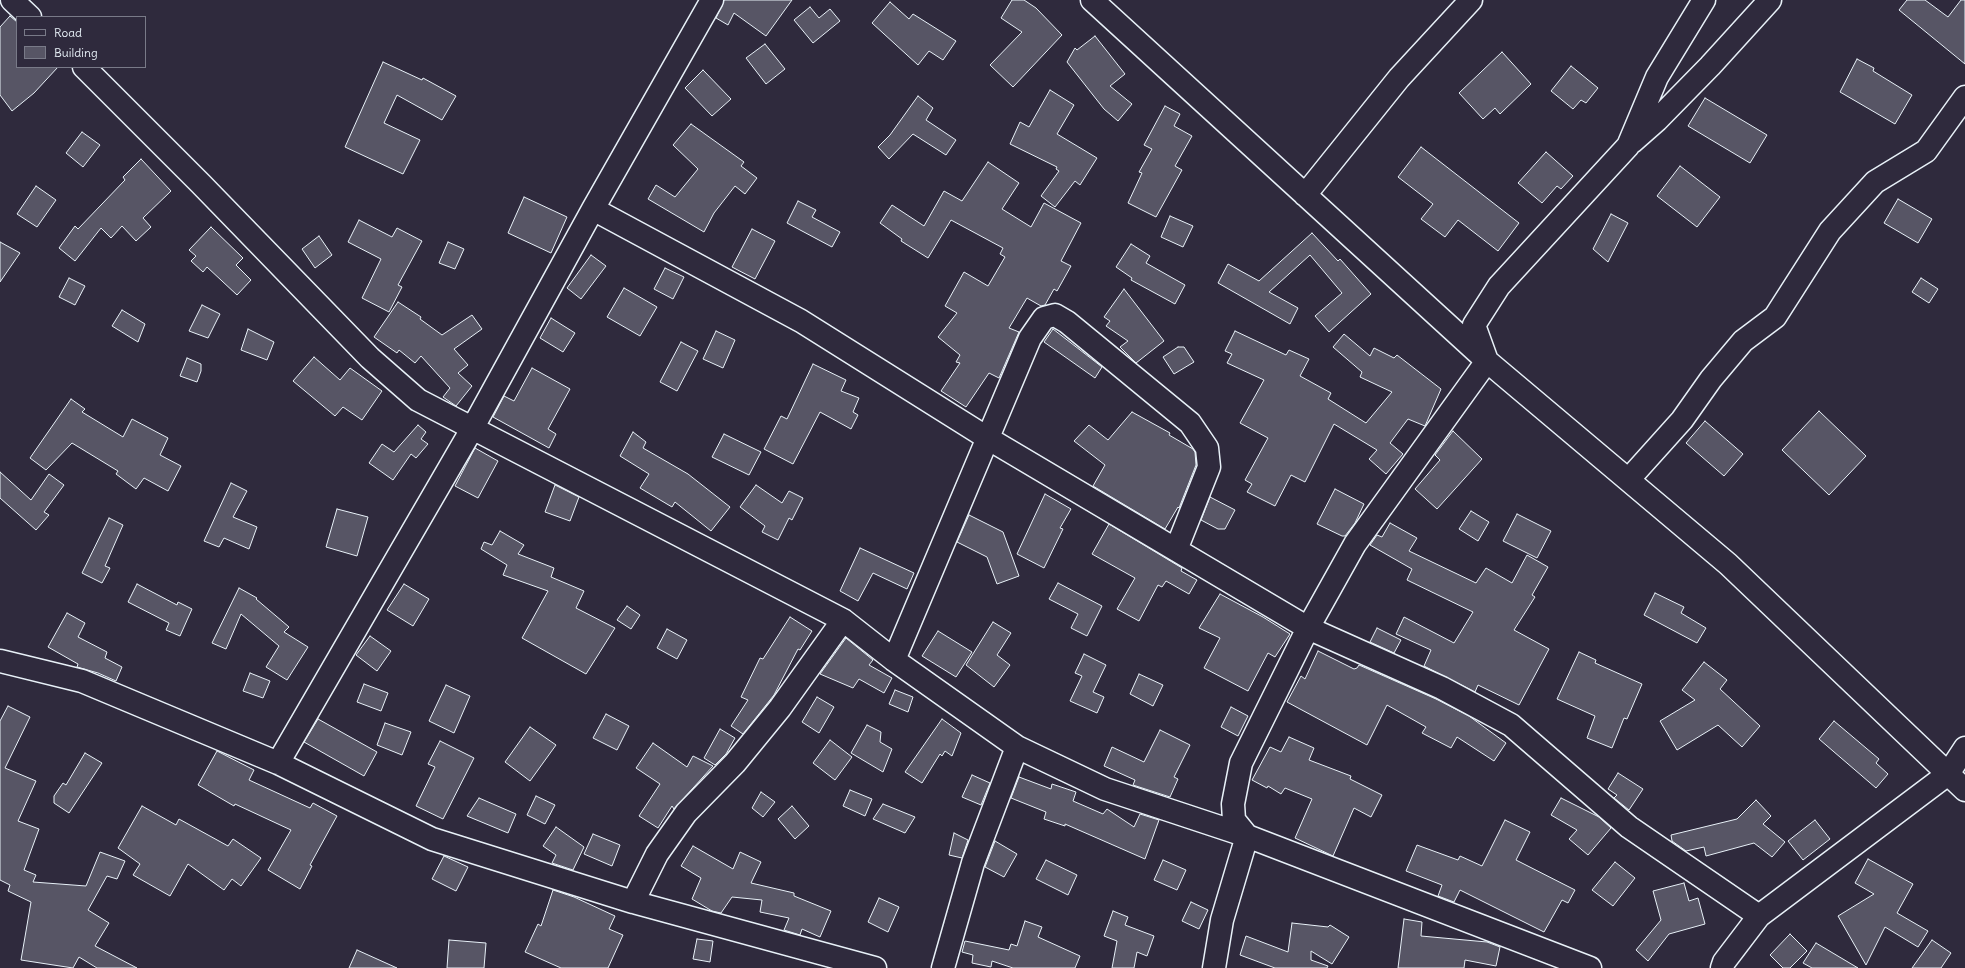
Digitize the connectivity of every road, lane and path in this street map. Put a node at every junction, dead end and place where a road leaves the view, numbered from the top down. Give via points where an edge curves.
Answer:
1 (12, 0) edge
2 (712, 0) edge
3 (1092, 0) edge
4 (1471, 0) edge
5 (1704, 0) edge
6 (1770, 0) edge
7 (29, 16) edge
8 (85, 68) edge
9 (1965, 97) edge
10 (1628, 146) junction
11 (1306, 195) junction
12 (593, 209) junction
13 (1487, 361) junction
14 (472, 429) junction
15 (989, 440) junction
16 (1628, 479) junction
17 (1176, 550) junction
18 (843, 620) junction
19 (1308, 628) junction
20 (894, 660) junction
21 (0, 661) edge
22 (1017, 747) junction
23 (1965, 748) edge
24 (278, 764) junction
25 (1948, 774) junction
26 (1965, 790) edge
27 (1248, 836) junction
28 (633, 902) junction
29 (1759, 916) junction
30 (875, 968) edge
31 (943, 968) edge
32 (1214, 968) edge
33 (1590, 968) edge
34 (1722, 968) edge

1 - 7 street
2 - 12 street
3 - 11 street
4 - 11 street via 1399,78
5 - 10 street via 1657,77
6 - 10 street via 1668,109
8 - 14 street via 370,358 418,400
9 - 16 street via 1926,152 1875,182 1830,231 1775,317 1743,341 1711,379 1682,420
10 - 13 street via 1499,286 1474,325
11 - 13 street
12 - 14 street
12 - 15 street via 802,321
13 - 16 street
13 - 19 street via 1355,544
14 - 18 street
14 - 24 street
15 - 17 street
15 - 17 street via 1030,338 1044,318 1055,315 1190,423 1207,448 1209,467
15 - 20 street
16 - 25 street via 1728,564
17 - 19 street
18 - 20 street
18 - 28 street via 780,708 735,764 686,813 657,854
19 - 27 street via 1241,763 1233,804 1234,820
19 - 29 street via 1442,688 1511,725 1629,827
20 - 22 street
21 - 24 street via 82,681
22 - 27 street via 1105,789
22 - 31 street via 973,863
23 - 25 street
24 - 28 street via 432,839
25 - 26 street
25 - 29 street
27 - 32 street via 1222,920
27 - 33 street
28 - 30 street
29 - 34 street

